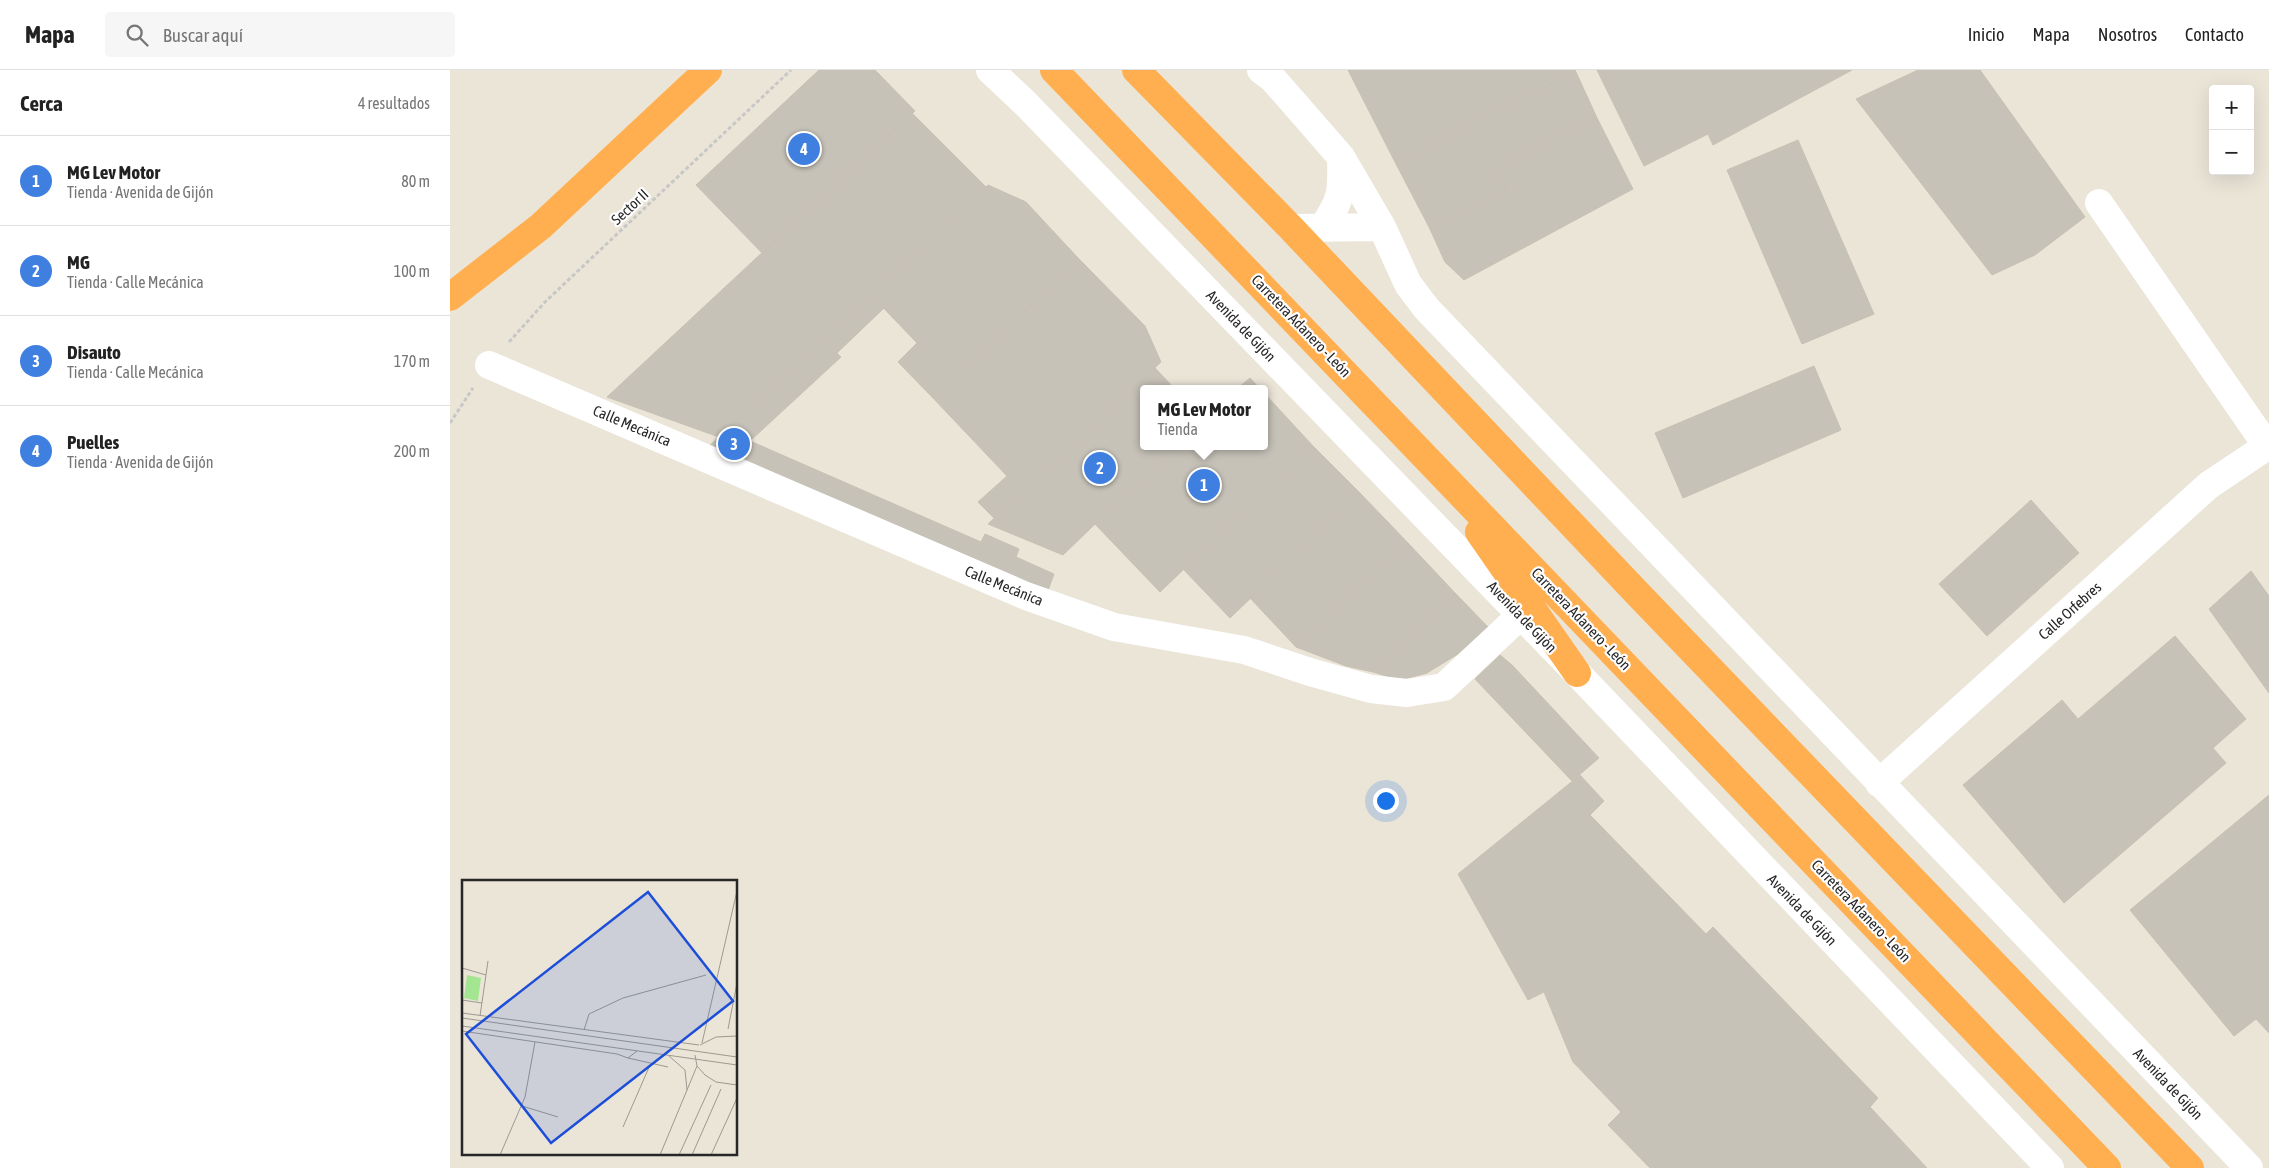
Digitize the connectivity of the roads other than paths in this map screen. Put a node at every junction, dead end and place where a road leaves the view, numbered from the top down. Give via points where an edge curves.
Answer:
1 (708, 70) edge
2 (990, 70) edge
3 (1054, 70) edge
4 (1136, 70) edge
5 (1275, 73) edge
6 (1341, 157) junction
7 (2099, 203) dead end
8 (1323, 227) junction
9 (1382, 227) junction
10 (1291, 228) junction
11 (450, 298) edge
12 (489, 365) road end
13 (2268, 446) edge
14 (1428, 459) junction
15 (1521, 615) junction
16 (1577, 673) junction
17 (1879, 783) junction
18 (2050, 1168) edge
19 (2107, 1168) edge
20 (2190, 1168) edge
21 (2249, 1168) edge

1 - 11 highway via 541,226
2 - 15 street, Avenida de Gijón
3 - 14 highway, Carretera Adanero - León
4 - 10 highway
5 - 6 street, Avenida de Gijón
6 - 8 street via 1342,189 1338,205
6 - 9 street, Avenida de Gijón
7 - 13 street, Calle Orfebres
8 - 9 street
8 - 10 street
9 - 17 street, Avenida de Gijón via 1408,284 1426,308
10 - 20 highway via 1623,579
12 - 15 street, Calle Mecánica via 1026,596 1114,627 1244,650 1353,684 1407,693 1444,687
13 - 17 street, Calle Orfebres via 2210,485
14 - 16 highway
14 - 19 highway, Carretera Adanero - León
15 - 16 street, Avenida de Gijón
16 - 18 street, Avenida de Gijón
17 - 21 street, Avenida de Gijón

